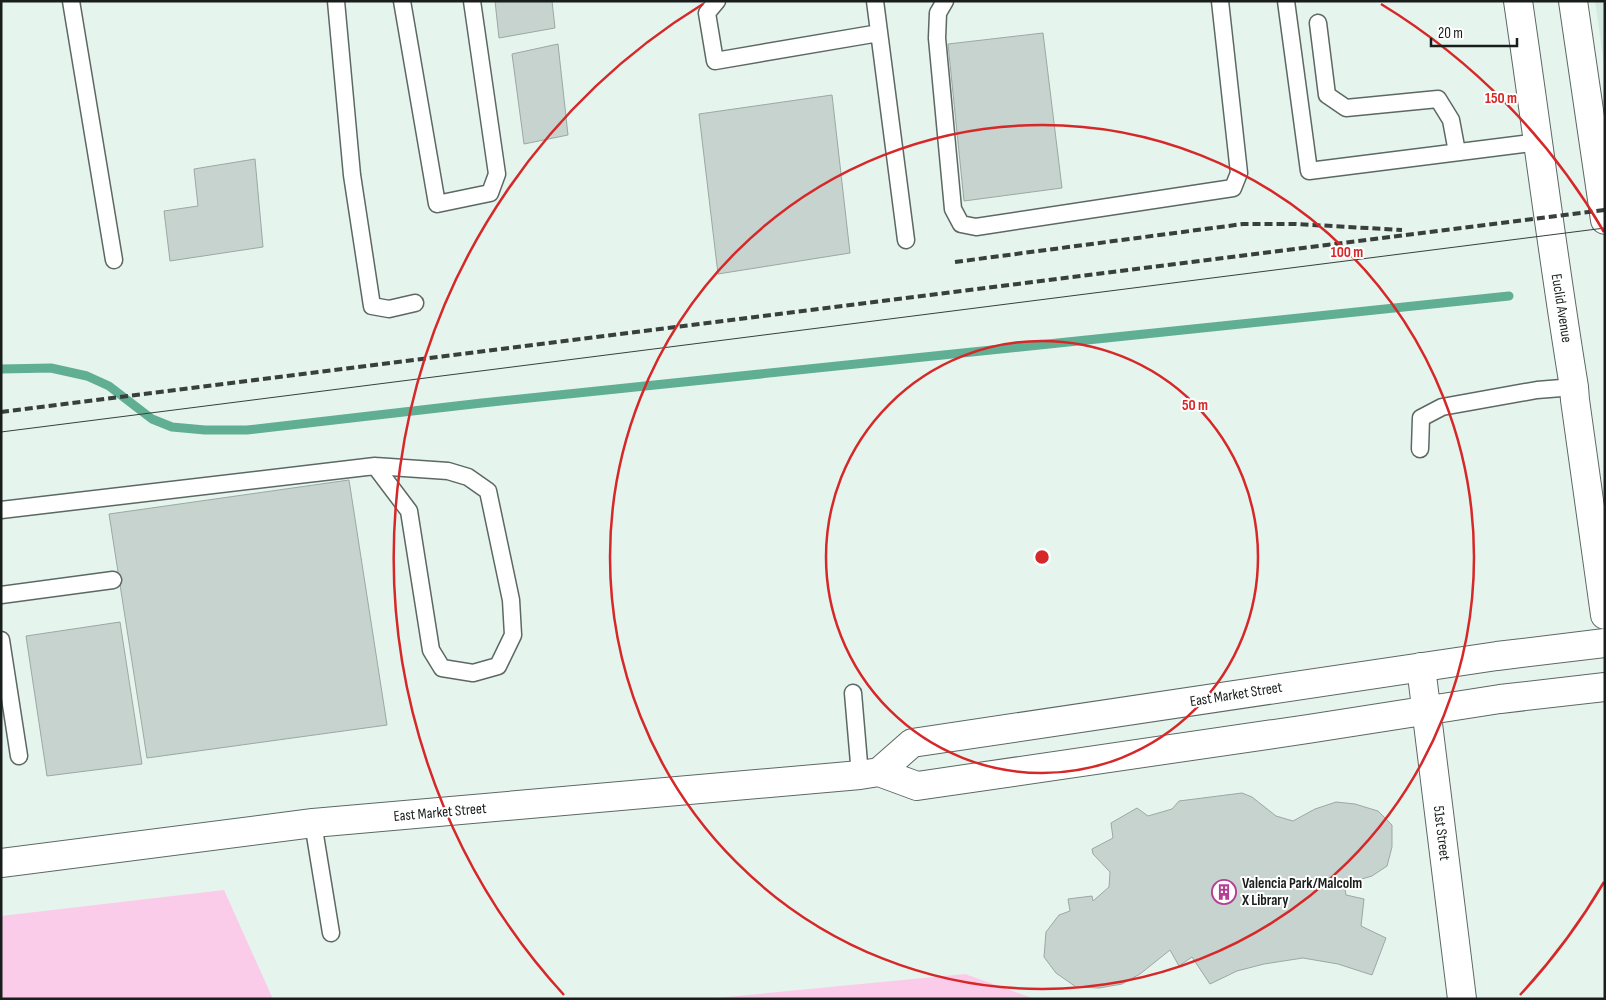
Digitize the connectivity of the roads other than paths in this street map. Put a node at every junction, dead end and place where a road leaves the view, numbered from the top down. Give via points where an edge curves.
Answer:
1 (71, 1) edge
2 (336, 1) edge
3 (402, 1) edge
4 (472, 1) edge
5 (717, 1) edge
6 (875, 1) edge
7 (945, 1) edge
8 (1220, 1) edge
9 (1286, 1) edge
10 (1518, 1) edge
11 (1573, 1) edge
12 (1318, 23) dead end
13 (878, 33) junction
14 (1598, 116) edge
15 (1539, 142) junction
16 (1457, 152) junction
17 (1605, 220) edge
18 (906, 240) dead end
19 (114, 260) dead end
20 (415, 302) dead end
21 (1574, 387) junction
22 (1420, 449) dead end
23 (375, 466) junction
24 (1, 510) edge
25 (113, 580) dead end
26 (1, 595) edge
27 (1605, 615) edge
28 (1, 640) edge
29 (1605, 643) edge
30 (1421, 667) junction
31 (1605, 687) edge
32 (853, 693) dead end
33 (1426, 712) junction
34 (19, 756) dead end
35 (869, 774) junction
36 (313, 824) junction
37 (1, 862) edge
38 (331, 933) dead end
39 (1462, 999) edge

1 - 19 lane
2 - 20 lane via 352,175 372,306 389,309
3 - 4 lane via 437,204 490,193 497,174
5 - 13 lane via 708,13 715,61
6 - 13 lane
7 - 8 lane via 938,13 936,38 953,210 961,224 976,227 1233,188 1239,173
9 - 16 lane via 1309,171
10 - 15 main road, Euclid Avenue
11 - 14 main road
12 - 16 lane via 1327,96 1346,108 1438,99 1451,120
13 - 18 lane
14 - 17 main road
15 - 16 lane
15 - 21 main road, Euclid Avenue
21 - 22 lane via 1537,390 1442,407 1421,418
21 - 27 main road, Euclid Avenue
23 - 23 lane via 409,511 431,650 442,668 473,673 498,666 513,636 511,600 488,491 468,477 448,471
23 - 24 lane
25 - 26 lane
28 - 34 lane
29 - 30 main road, East Market Street
30 - 33 main road, 51st Street
30 - 35 main road, East Market Street via 912,743
31 - 33 main road, East Market Street via 1500,699
32 - 35 lane
33 - 35 main road, East Market Street via 917,786
33 - 39 main road, 51st Street
35 - 36 main road, East Market Street
36 - 37 main road, East Market Street
36 - 38 lane

